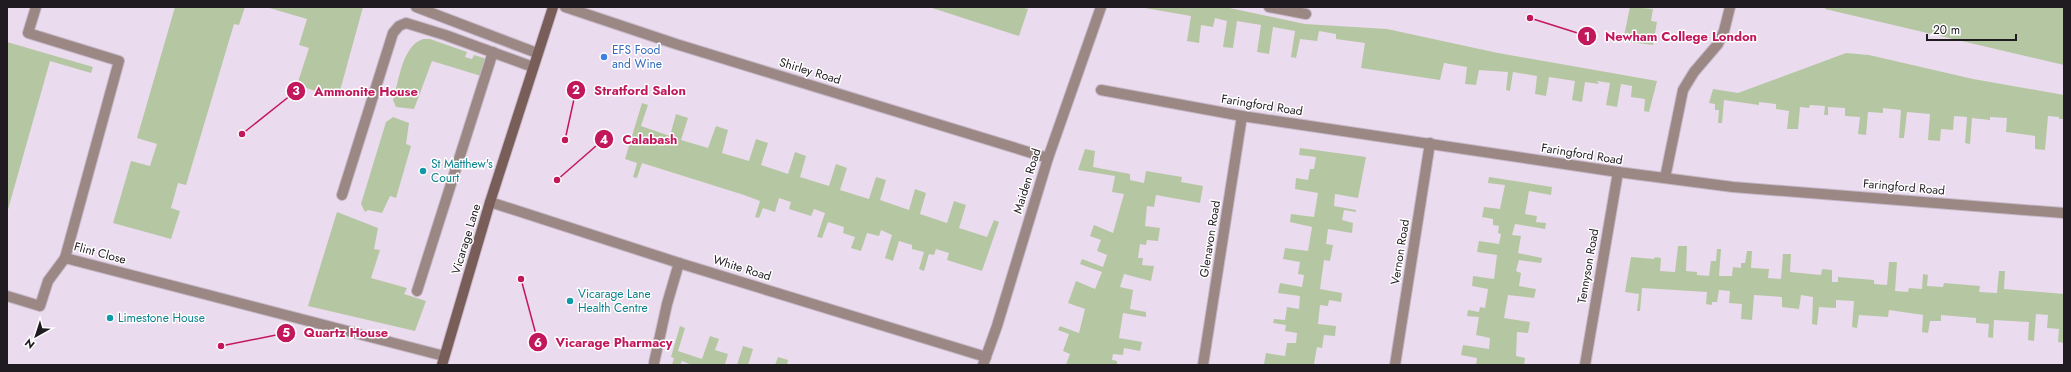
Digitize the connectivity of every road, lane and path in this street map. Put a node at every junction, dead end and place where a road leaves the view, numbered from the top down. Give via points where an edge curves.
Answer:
1 (36, 7) edge
2 (416, 7) edge
3 (553, 7) edge
4 (565, 7) edge
5 (1101, 7) edge
6 (1269, 7) edge
7 (1730, 7) edge
8 (1306, 14) dead end
9 (493, 52) junction
10 (537, 53) junction
11 (533, 67) junction
12 (1101, 90) dead end
13 (1242, 116) junction
14 (1430, 143) junction
15 (1048, 158) junction
16 (1618, 172) junction
17 (1665, 178) junction
18 (342, 195) dead end
19 (490, 202) junction
20 (2064, 213) edge
21 (65, 258) junction
22 (679, 263) junction
23 (417, 291) dead end
24 (7, 296) edge
25 (443, 360) edge
26 (984, 361) edge
27 (654, 363) dead end
28 (1203, 365) edge
29 (1395, 365) edge
30 (1584, 365) edge

1 - 21 street, Flint Close via 28,34 119,61
2 - 10 street
3 - 10 main road, Vicarage Lane
4 - 15 street, Shirley Road
5 - 15 street, Maiden Road
6 - 8 street
7 - 17 street via 1718,44 1694,72 1684,90
9 - 11 street
9 - 18 street via 406,23 399,26 394,32
9 - 23 street
10 - 11 main road, Vicarage Lane
11 - 19 main road, Vicarage Lane
12 - 13 street, Faringford Road
13 - 14 street, Faringford Road
13 - 28 street, Glenavon Road
14 - 16 street, Faringford Road
14 - 29 street, Vernon Road
15 - 26 street, Maiden Road
16 - 17 street, Faringford Road
16 - 30 street, Tennyson Road
17 - 20 street, Faringford Road via 1733,187
19 - 22 street, White Road
19 - 25 main road, Vicarage Lane
21 - 24 street via 48,281 40,306
21 - 25 street, Flint Close
22 - 26 street, White Road
22 - 27 street

